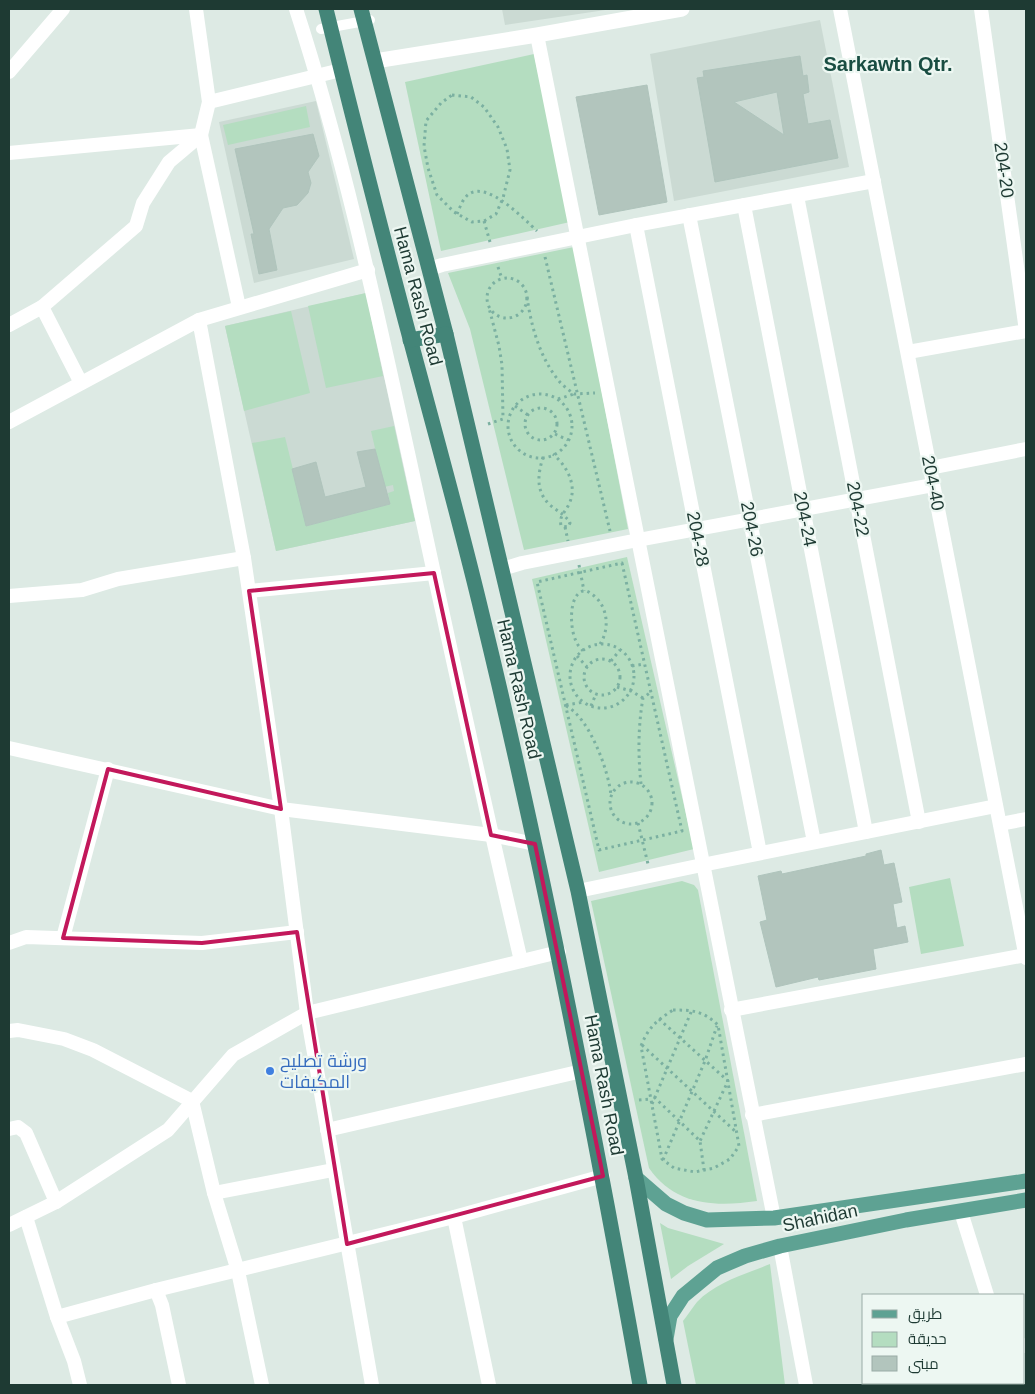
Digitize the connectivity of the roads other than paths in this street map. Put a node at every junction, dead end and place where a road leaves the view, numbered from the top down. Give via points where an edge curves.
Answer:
1 (63, 9) edge
2 (196, 9) edge
3 (296, 9) edge
4 (326, 9) edge
5 (682, 9) edge
6 (840, 9) edge
7 (981, 9) edge
8 (366, 14) edge
9 (321, 29) dead end
10 (537, 35) junction
11 (375, 61) junction
12 (341, 70) junction
13 (9, 72) edge
14 (317, 75) junction
15 (209, 102) junction
16 (201, 135) junction
17 (9, 152) edge
18 (874, 181) junction
19 (797, 196) junction
20 (744, 205) junction
21 (690, 215) junction
22 (636, 225) junction
23 (577, 237) junction
24 (430, 269) junction
25 (368, 270) junction
26 (42, 307) junction
27 (239, 307) junction
28 (199, 320) junction
29 (9, 325) edge
30 (1026, 331) edge
31 (446, 334) junction
32 (410, 340) junction
33 (908, 352) junction
34 (81, 383) junction
35 (9, 422) edge
36 (1026, 449) edge
37 (930, 468) junction
38 (933, 484) junction
39 (856, 499) junction
40 (803, 509) junction
41 (750, 519) junction
42 (696, 529) junction
43 (638, 540) junction
44 (244, 558) junction
45 (502, 569) junction
46 (434, 573) junction
47 (249, 592) junction
48 (9, 596) edge
49 (9, 746) edge
50 (108, 770) junction
51 (996, 806) junction
52 (282, 809) junction
53 (1026, 819) edge
54 (919, 822) junction
55 (1000, 824) junction
56 (866, 832) junction
57 (492, 835) junction
58 (814, 842) junction
59 (536, 844) junction
60 (760, 853) junction
61 (702, 864) junction
62 (578, 891) junction
63 (297, 932) junction
64 (63, 938) junction
65 (9, 943) edge
66 (559, 952) junction
67 (1026, 956) edge
68 (521, 961) junction
69 (731, 1010) junction
70 (307, 1013) junction
71 (9, 1031) edge
72 (1026, 1064) edge
73 (582, 1070) junction
74 (192, 1101) junction
75 (752, 1115) junction
76 (9, 1129) edge
77 (327, 1130) junction
78 (334, 1170) junction
79 (603, 1176) junction
80 (636, 1178) junction
81 (1026, 1181) edge
82 (214, 1193) junction
83 (902, 1200) junction
84 (1026, 1200) edge
85 (56, 1202) junction
86 (961, 1212) junction
87 (26, 1216) junction
88 (454, 1218) junction
89 (774, 1218) junction
90 (906, 1220) junction
91 (9, 1225) edge
92 (347, 1244) junction
93 (780, 1246) junction
94 (238, 1271) junction
95 (156, 1290) junction
96 (987, 1294) edge
97 (57, 1317) junction
98 (665, 1341) junction
99 (80, 1385) edge
100 (179, 1385) edge
101 (262, 1385) edge
102 (372, 1385) edge
103 (489, 1385) edge
104 (640, 1385) edge
105 (674, 1385) edge
106 (806, 1385) edge

1 - 13 street
2 - 15 street
3 - 14 street
4 - 12 highway, Hama Rash Road
5 - 10 street
6 - 18 street, 204-40
7 - 30 street, 204-20
8 - 9 street
8 - 11 highway, Hama Rash Road
10 - 11 street
10 - 23 street
11 - 24 highway, Hama Rash Road
12 - 14 street
12 - 32 highway, Hama Rash Road
14 - 15 street
14 - 25 street
15 - 16 street
16 - 17 street
16 - 26 street via 169,162 143,203 136,226
16 - 27 street
18 - 19 street
18 - 33 street, 204-40
19 - 20 street
19 - 39 street, 204-22
20 - 21 street
20 - 40 street, 204-24
21 - 22 street
21 - 41 street, 204-26
22 - 23 street
22 - 42 street, 204-28
23 - 24 street
23 - 43 street
24 - 31 highway, Hama Rash Road
25 - 27 street
25 - 46 street
26 - 29 street
26 - 34 street
27 - 28 street
28 - 34 street
28 - 44 street
30 - 33 street
31 - 32 highway
31 - 45 highway, Hama Rash Road
32 - 59 highway, Hama Rash Road via 482,611
33 - 37 street, 204-40
34 - 35 street
36 - 37 street
37 - 38 street, 204-40
38 - 39 street
38 - 51 street, 204-40
39 - 40 street
39 - 54 street, 204-22
40 - 41 street
40 - 56 street, 204-24
41 - 42 street
41 - 58 street, 204-26
42 - 43 street
42 - 60 street, 204-28
43 - 45 street
43 - 61 street
44 - 47 street
44 - 48 street via 118,580 82,590
45 - 62 highway, Hama Rash Road
46 - 47 street
46 - 57 street
47 - 52 street
49 - 50 street
50 - 52 street
50 - 64 street
51 - 54 street
51 - 55 street, 204-40
52 - 57 street
52 - 63 street
53 - 55 street
54 - 56 street
55 - 67 street, 204-40
56 - 58 street
57 - 59 street
57 - 68 street
58 - 60 street
59 - 66 highway, Hama Rash Road
60 - 61 street
61 - 62 street
61 - 69 street
62 - 80 highway, Hama Rash Road
63 - 64 street via 202,943
63 - 70 street
64 - 65 street via 26,937
66 - 68 street
66 - 73 highway, Hama Rash Road
67 - 69 street
68 - 70 street
69 - 75 street
70 - 74 street via 233,1055
70 - 77 street
71 - 74 street via 64,1039 93,1050
72 - 75 street
73 - 77 street
73 - 79 highway, Hama Rash Road
74 - 82 street
74 - 85 street via 168,1130
75 - 89 street
76 - 85 street via 18,1127 26,1133
77 - 78 street
78 - 82 street
78 - 92 street
79 - 88 street
79 - 104 highway, Hama Rash Road
80 - 89 main road via 666,1204 707,1220
80 - 98 highway, Hama Rash Road
81 - 83 main road
82 - 94 street
83 - 89 main road
83 - 90 main road
84 - 86 main road, Shahidan
85 - 87 street
86 - 90 main road, Shahidan
86 - 96 street
87 - 91 street
87 - 97 street
88 - 92 street
88 - 103 street
90 - 93 main road, Shahidan
92 - 94 street
92 - 102 street
93 - 98 main road, Shahidan via 717,1268 701,1280 683,1296 670,1316
93 - 106 street
94 - 95 street
94 - 101 street
95 - 97 street
95 - 100 street
97 - 99 street
98 - 105 highway, Hama Rash Road

